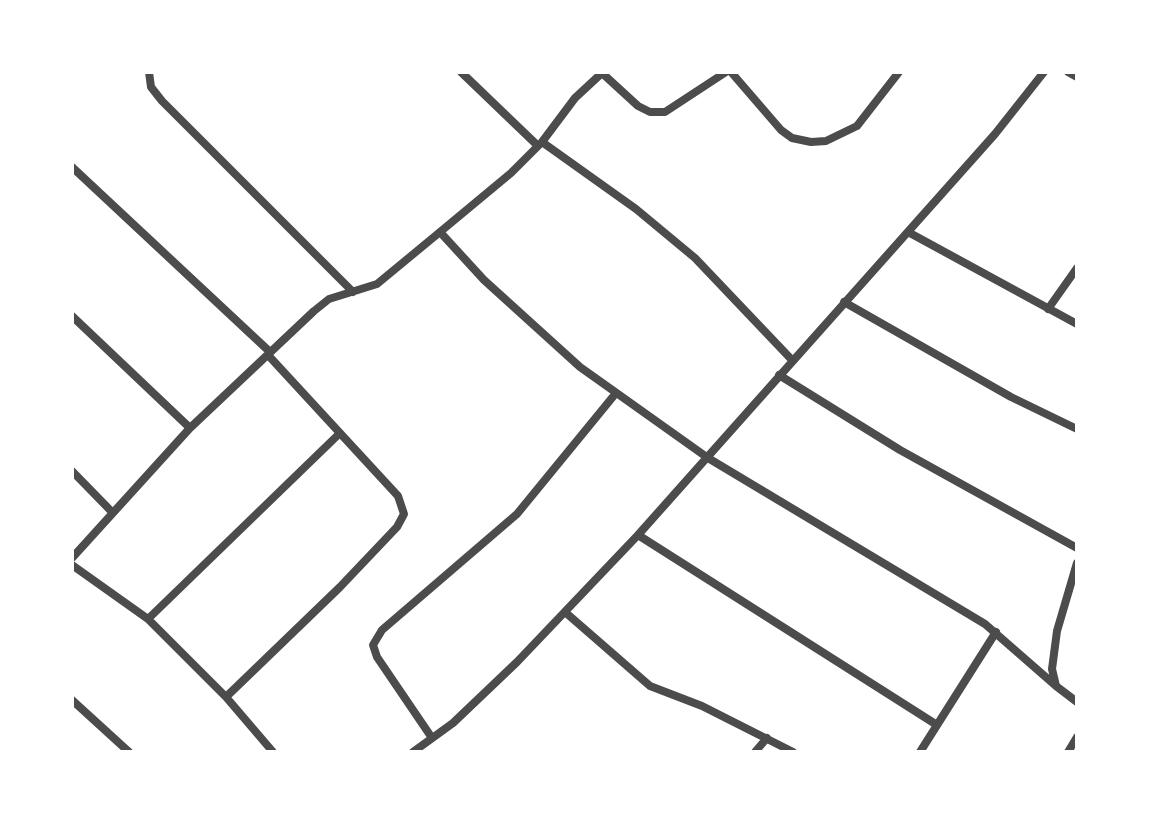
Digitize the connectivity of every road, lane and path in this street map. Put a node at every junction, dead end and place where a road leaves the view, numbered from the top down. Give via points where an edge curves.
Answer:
1 (149, 72) edge
2 (602, 72) edge
3 (729, 72) edge
4 (899, 72) edge
5 (1044, 72) edge
6 (1068, 72) edge
7 (465, 73) edge
8 (1077, 77) edge
9 (540, 144) junction
10 (72, 167) edge
11 (440, 232) junction
12 (908, 232) junction
13 (1077, 268) edge
14 (353, 292) junction
15 (844, 302) junction
16 (1048, 309) junction
17 (72, 316) edge
18 (1077, 324) edge
19 (269, 354) junction
20 (792, 360) junction
21 (779, 375) junction
22 (616, 393) junction
23 (190, 428) junction
24 (1077, 429) edge
25 (340, 433) junction
26 (708, 458) junction
27 (72, 471) edge
28 (113, 513) junction
29 (638, 535) junction
30 (1077, 548) edge
31 (72, 558) edge
32 (1077, 563) edge
33 (72, 565) edge
34 (565, 612) junction
35 (148, 619) junction
36 (996, 632) junction
37 (1056, 686) junction
38 (226, 697) junction
39 (72, 700) edge
40 (1077, 702) edge
41 (937, 725) junction
42 (1077, 737) edge
43 (432, 738) junction
44 (767, 738) junction
45 (129, 752) edge
46 (273, 752) edge
47 (413, 752) edge
48 (755, 752) edge
49 (793, 752) edge
50 (920, 752) edge
51 (1068, 752) edge

1 - 14 street via 151,87 162,101
2 - 3 street via 650,112 665,112
2 - 9 street
3 - 4 street via 781,130 811,142 857,126
5 - 12 street
6 - 8 street
7 - 9 street
9 - 11 street
9 - 20 street via 636,209 695,258
10 - 19 street
11 - 14 street via 377,284
11 - 22 street via 516,310
12 - 15 street
12 - 16 street
13 - 16 street
14 - 19 street via 329,299
15 - 20 street
15 - 24 street
16 - 18 street
17 - 23 street
19 - 23 street
19 - 25 street
20 - 21 street
21 - 26 street
21 - 30 street via 900,450
22 - 26 street
22 - 43 street via 517,514 382,630 373,645
23 - 28 street
25 - 35 street
25 - 38 street via 398,496 404,514 340,587
26 - 29 street
26 - 36 street
27 - 28 street
28 - 31 street
29 - 34 street
29 - 41 street
32 - 37 street via 1055,643
33 - 35 street
34 - 43 street
34 - 44 street via 650,686
35 - 38 street
36 - 37 street
36 - 41 street
37 - 40 street
38 - 46 street
39 - 45 street
41 - 50 street
42 - 51 street
43 - 47 street
44 - 48 street
44 - 49 street

